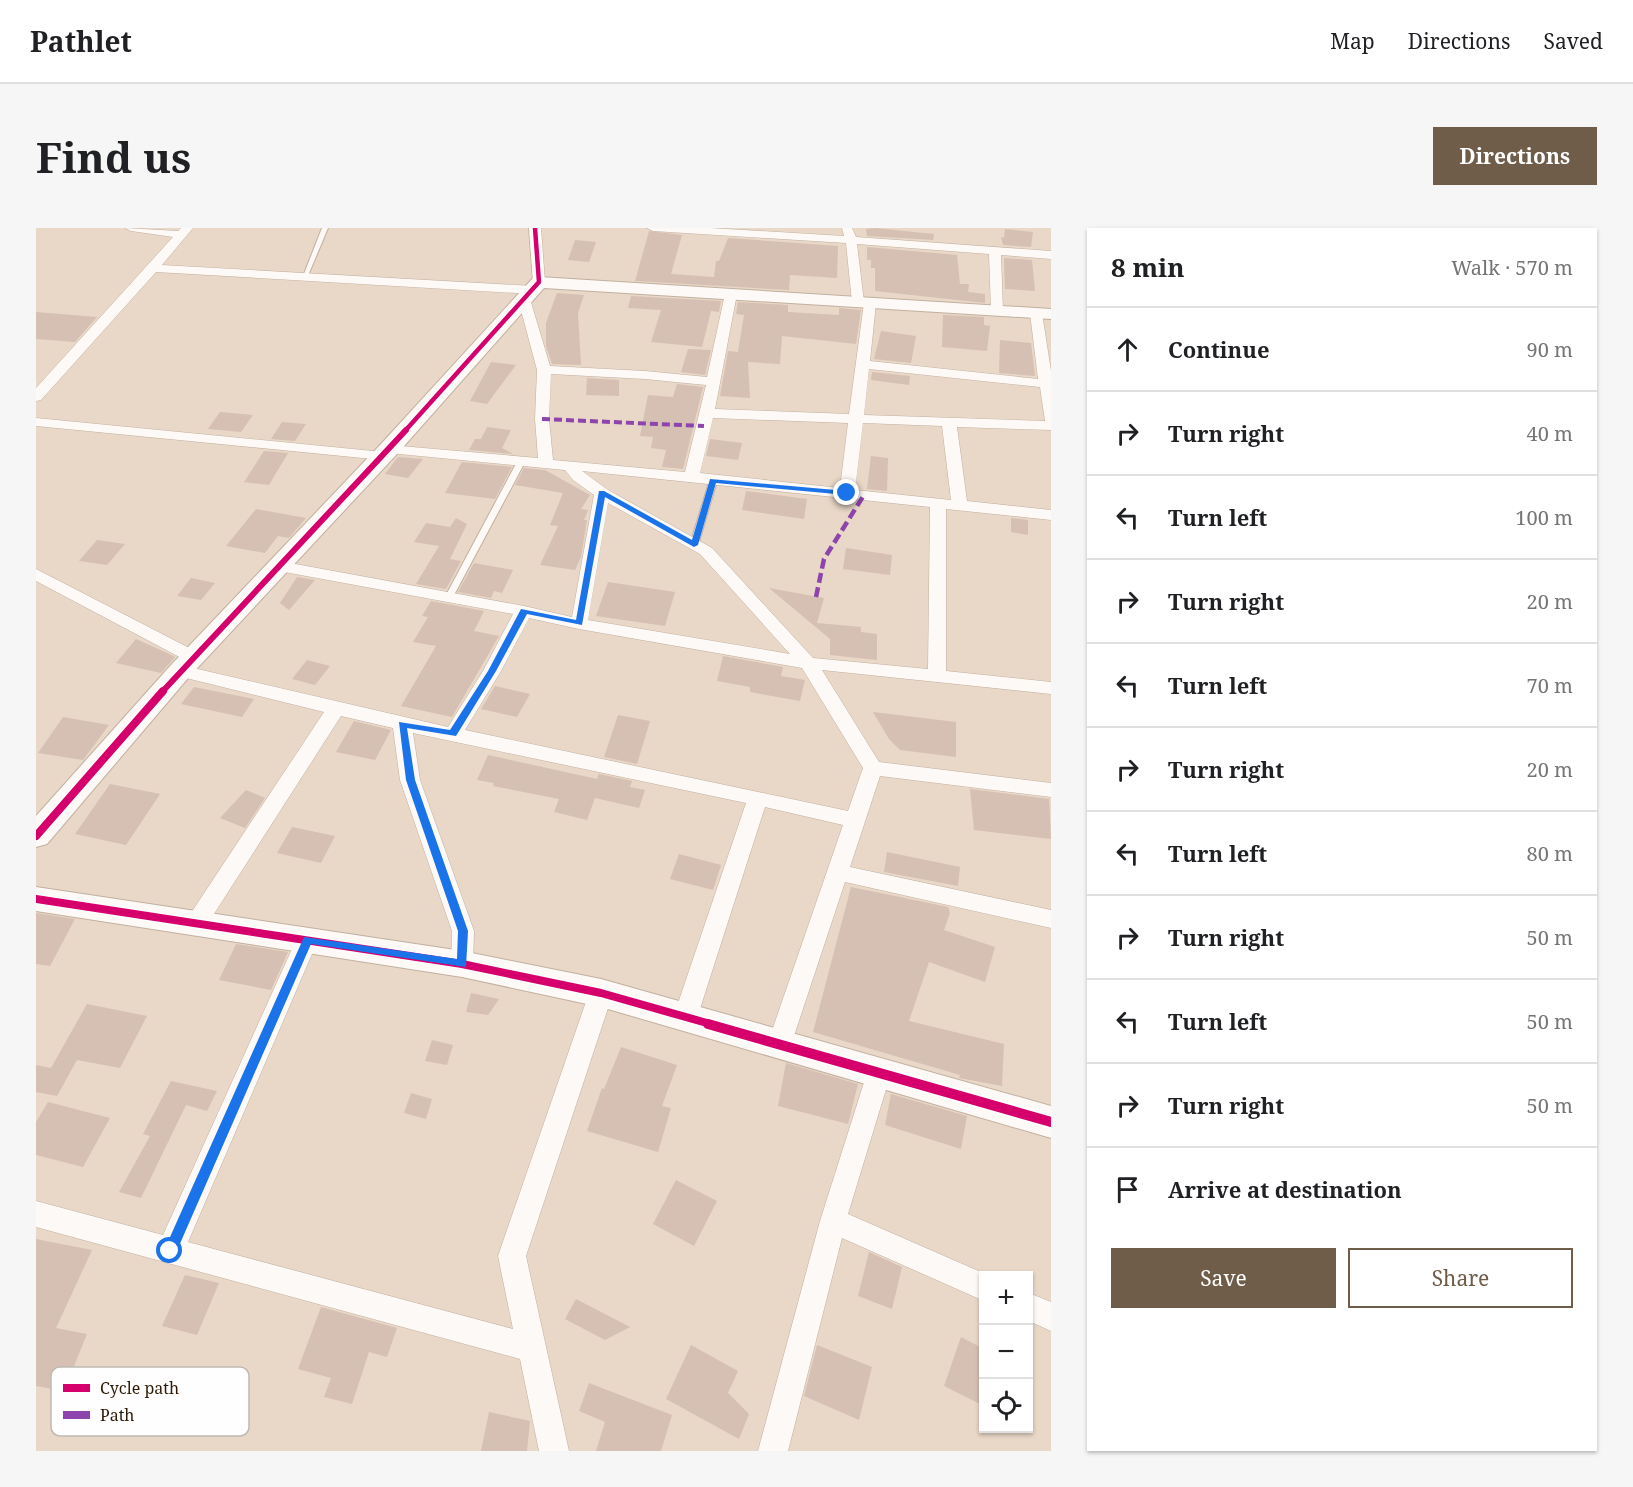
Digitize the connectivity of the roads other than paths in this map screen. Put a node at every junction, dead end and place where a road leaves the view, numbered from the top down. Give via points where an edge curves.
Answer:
1 (131, 228) edge
2 (325, 228) edge
3 (535, 228) edge
4 (652, 228) edge
5 (720, 230) edge
6 (184, 231) edge
7 (849, 234) edge
8 (995, 251) junction
9 (1051, 255) edge
10 (154, 268) junction
11 (304, 278) junction
12 (532, 290) junction
13 (731, 294) junction
14 (864, 302) junction
15 (997, 311) junction
16 (1044, 314) edge
17 (863, 364) junction
18 (544, 370) junction
19 (712, 382) junction
20 (1046, 384) junction
21 (36, 397) edge
22 (707, 413) junction
23 (857, 418) junction
24 (1051, 419) edge
25 (36, 422) edge
26 (949, 422) junction
27 (1051, 426) edge
28 (386, 453) junction
29 (521, 462) junction
30 (546, 464) junction
31 (571, 467) junction
32 (691, 477) junction
33 (713, 481) junction
34 (602, 493) junction
35 (847, 493) junction
36 (938, 502) junction
37 (960, 505) junction
38 (1051, 515) edge
39 (694, 545) junction
40 (279, 566) junction
41 (36, 574) edge
42 (449, 597) junction
43 (524, 611) junction
44 (579, 624) junction
45 (808, 663) junction
46 (187, 664) junction
47 (937, 676) junction
48 (1051, 688) edge
49 (336, 708) junction
50 (402, 724) junction
51 (453, 734) junction
52 (873, 768) junction
53 (1051, 790) edge
54 (758, 798) junction
55 (855, 820) junction
56 (36, 836) edge
57 (837, 872) junction
58 (36, 899) edge
59 (1051, 919) edge
60 (195, 925) junction
61 (307, 940) junction
62 (462, 964) junction
63 (601, 993) junction
64 (685, 1018) junction
65 (779, 1044) junction
66 (879, 1073) junction
67 (1051, 1122) edge
68 (36, 1214) edge
69 (833, 1221) junction
70 (170, 1251) junction
71 (979, 1285) edge
72 (1033, 1309) edge
73 (1051, 1317) edge
74 (532, 1348) junction
75 (554, 1451) edge
76 (773, 1451) edge

1 - 6 street
2 - 11 lane
3 - 12 street
4 - 5 street
5 - 7 street
6 - 10 street
7 - 8 street
7 - 14 street
8 - 9 street
8 - 15 street
10 - 11 street
10 - 21 street
11 - 12 street
12 - 13 street
12 - 18 street
12 - 28 street
13 - 14 street
13 - 19 street
14 - 15 street
14 - 17 street
15 - 16 street
16 - 20 street
17 - 20 street
17 - 23 street
18 - 19 street
18 - 30 street via 542,419
19 - 22 street
20 - 24 street
22 - 23 street
22 - 32 street
23 - 26 street
23 - 35 street
25 - 28 street
26 - 27 street
26 - 37 street
28 - 29 street
28 - 40 street
29 - 30 street
29 - 42 lane
30 - 31 street
31 - 32 street
31 - 34 street via 578,477
32 - 33 street
33 - 35 street
33 - 39 lane
34 - 39 street
34 - 44 street
35 - 36 street
36 - 37 street
36 - 47 street
37 - 38 street
39 - 45 street via 706,551
40 - 42 street
40 - 46 street
41 - 46 street
42 - 43 street
43 - 44 street
43 - 51 street
44 - 45 street
45 - 47 street
45 - 52 street
46 - 49 street
46 - 56 street
47 - 48 street
49 - 50 street
49 - 60 street
50 - 51 street
50 - 62 street via 410,780 463,931
51 - 54 street
52 - 53 street
52 - 55 street
54 - 55 street
54 - 64 street
55 - 57 street
57 - 59 street
57 - 65 street
58 - 60 street
60 - 61 street
61 - 62 street
61 - 70 street
62 - 63 street
63 - 64 street
63 - 74 street via 512,1256
64 - 65 street
65 - 66 street
66 - 67 street
66 - 69 street
68 - 70 street
69 - 71 street
69 - 76 street
70 - 74 street
72 - 73 street
74 - 75 street

